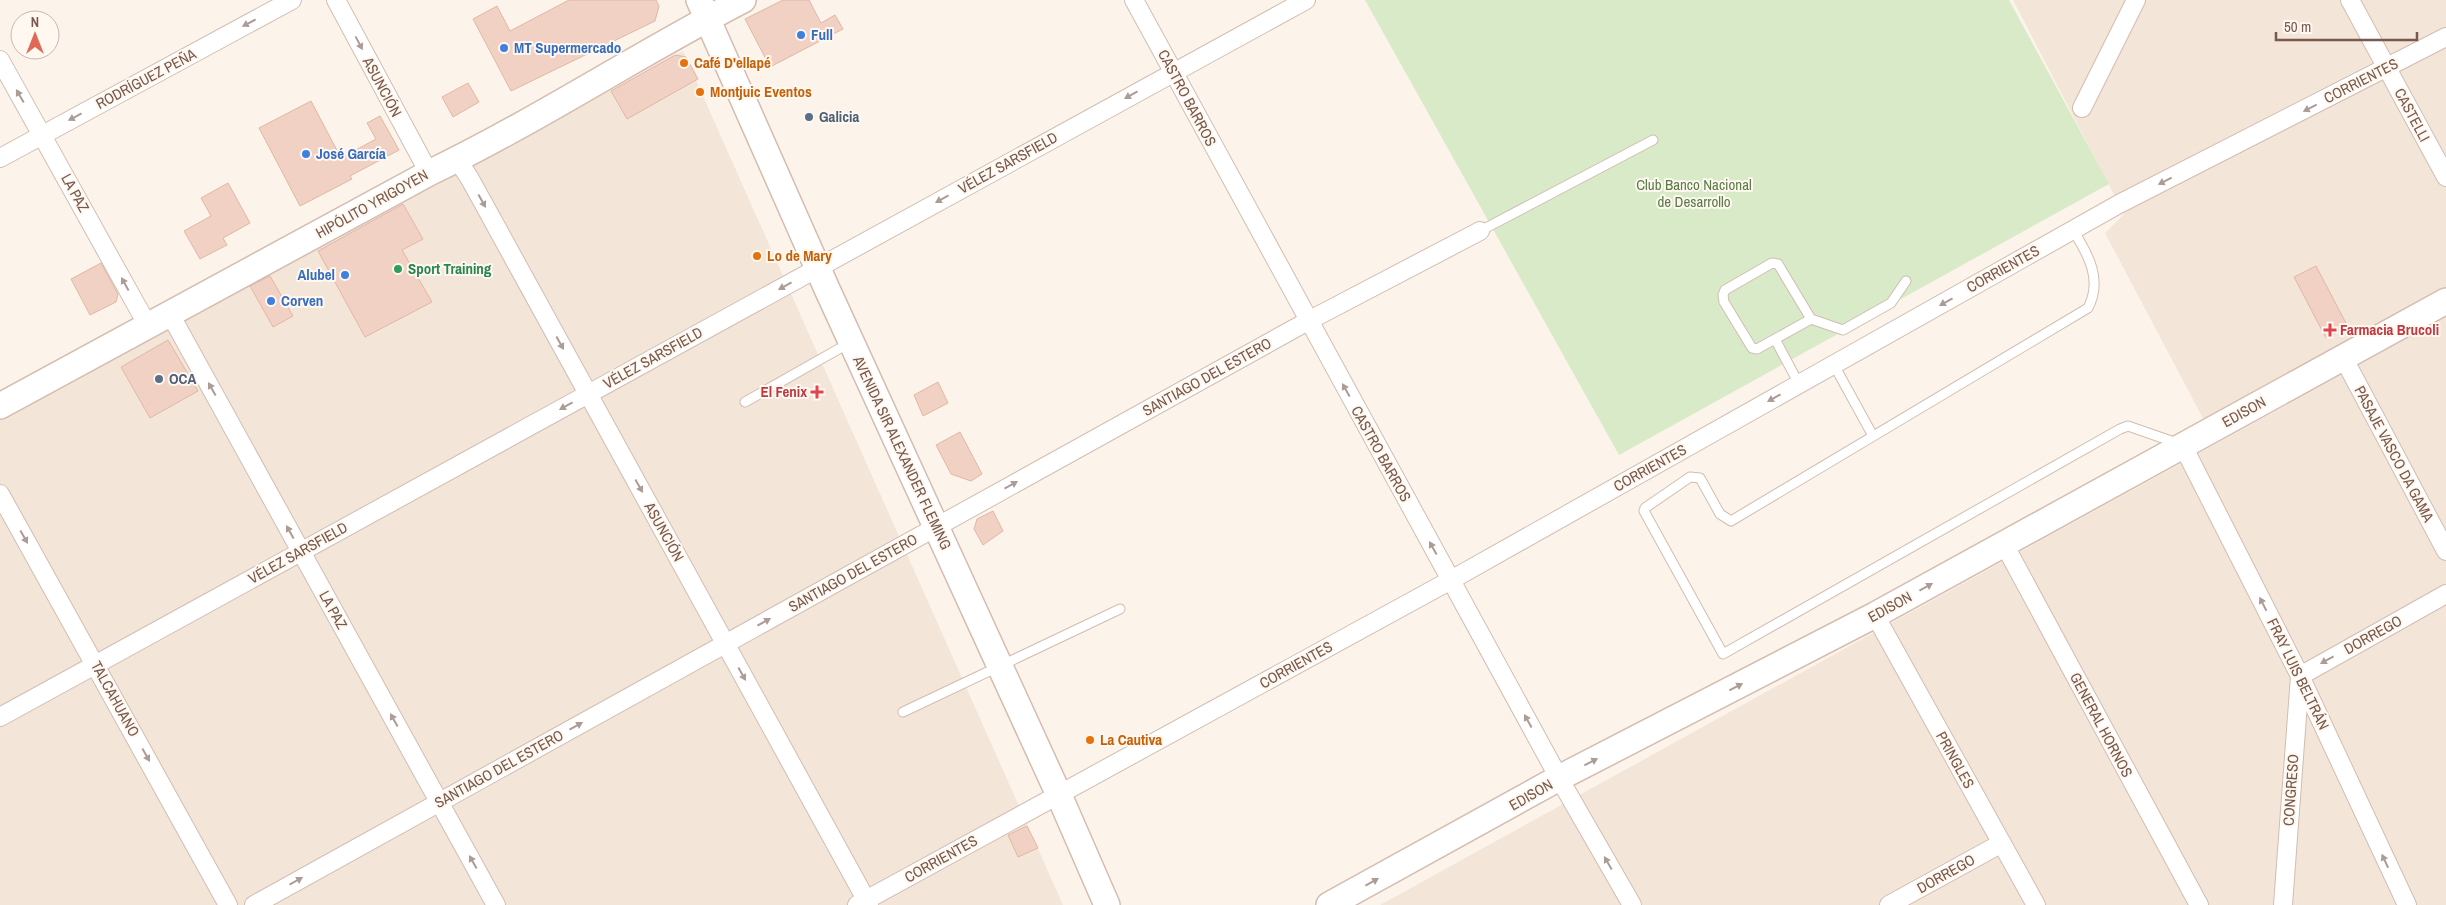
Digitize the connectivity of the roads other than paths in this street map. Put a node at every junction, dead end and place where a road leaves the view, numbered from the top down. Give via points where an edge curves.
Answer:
1 (292, 0) edge
2 (336, 0) edge
3 (743, 0) edge
4 (1134, 0) edge
5 (1306, 0) edge
6 (2136, 0) edge
7 (2350, 0) edge
8 (704, 9) edge
9 (2446, 37) edge
10 (0, 60) edge
11 (2387, 69) junction
12 (1174, 72) junction
13 (2082, 108) dead end
14 (42, 134) junction
15 (1653, 140) dead end
16 (0, 158) edge
17 (457, 159) junction
18 (429, 172) junction
19 (2446, 177) edge
20 (2073, 230) junction
21 (1480, 231) joint
22 (818, 267) junction
23 (1906, 281) dead end
24 (2446, 301) edge
25 (170, 314) junction
26 (1811, 319) junction
27 (1308, 321) junction
28 (148, 326) junction
29 (1775, 339) junction
30 (851, 342) junction
31 (2343, 357) junction
32 (1834, 365) junction
33 (1799, 384) junction
34 (588, 394) junction
35 (745, 402) dead end
36 (0, 406) edge
37 (1873, 436) junction
38 (2183, 446) junction
39 (0, 494) edge
40 (936, 526) junction
41 (2004, 544) junction
42 (301, 551) junction
43 (2446, 551) edge
44 (1451, 580) junction
45 (2446, 594) edge
46 (1120, 608) dead end
47 (1875, 615) junction
48 (725, 644) junction
49 (96, 664) junction
50 (1000, 667) junction
51 (2300, 676) junction
52 (903, 712) dead end
53 (0, 717) edge
54 (1559, 778) junction
55 (1059, 795) junction
56 (439, 802) junction
57 (2002, 843) junction
58 (864, 903) edge
59 (228, 905) edge
60 (254, 905) edge
61 (496, 905) edge
62 (1107, 905) edge
63 (1329, 905) edge
64 (1632, 905) edge
65 (1890, 905) edge
66 (2036, 905) edge
67 (2199, 905) edge
68 (2283, 905) edge
69 (2406, 905) edge

1 -> 14 street, RODRÍGUEZ PEÑA
2 -> 18 street, ASUNCIÓN
3 - 8 street, HIPÓLITO YRIGOYEN
4 - 12 street, CASTRO BARROS
5 - 12 street, VÉLEZ SARSFIELD
6 - 13 street
7 - 11 street, CASTELLI
8 - 17 street, HIPÓLITO YRIGOYEN
8 - 22 street, AVENIDA SIR ALEXANDER FLEMING
9 - 11 street, CORRIENTES
14 -> 10 street, LA PAZ
11 - 19 street, CASTELLI
11 -> 20 street, CORRIENTES
12 -> 22 street, VÉLEZ SARSFIELD
12 - 27 street, CASTRO BARROS
14 - 16 street, RODRÍGUEZ PEÑA
28 -> 14 street, LA PAZ
15 - 21 lane
17 - 18 street, HIPÓLITO YRIGOYEN
17 -> 34 street, ASUNCIÓN
18 - 25 street, HIPÓLITO YRIGOYEN
20 -> 32 street, CORRIENTES
20 - 37 lane via 2094,269 2093,299 2088,308
21 - 27 street, SANTIAGO DEL ESTERO
22 - 30 street, AVENIDA SIR ALEXANDER FLEMING
22 -> 34 street, VÉLEZ SARSFIELD
23 - 26 lane via 1891,303 1843,330
24 - 31 street, EDISON
25 - 28 street, HIPÓLITO YRIGOYEN
42 -> 25 street, LA PAZ
26 - 29 lane
26 - 29 lane via 1778,264 1772,263 1725,290 1724,302 1752,348 1757,349
40 -> 27 street, SANTIAGO DEL ESTERO
44 -> 27 street, CASTRO BARROS
28 - 36 street, HIPÓLITO YRIGOYEN
29 - 33 lane
30 - 35 lane
30 - 40 street, AVENIDA SIR ALEXANDER FLEMING
31 - 38 street, EDISON
31 - 43 street, PASAJE VASCO DA GAMA
32 - 33 street, CORRIENTES
32 - 37 lane
33 -> 44 street, CORRIENTES
34 -> 42 street, VÉLEZ SARSFIELD
34 -> 48 street, ASUNCIÓN
37 - 38 lane via 1731,521 1720,514 1700,478 1690,478 1645,508 1645,514 1723,654 2120,429 2128,426
38 - 41 street, EDISON
51 -> 38 street, FRAY LUIS BELTRÁN
39 -> 49 street, TALCAHUANO
48 -> 40 street, SANTIAGO DEL ESTERO
40 - 50 street, AVENIDA SIR ALEXANDER FLEMING
47 -> 41 street, EDISON
41 - 67 street, GENERAL HORNOS
42 - 49 street, VÉLEZ SARSFIELD
56 -> 42 street, LA PAZ
54 -> 44 street, CASTRO BARROS
44 - 55 street, CORRIENTES
45 -> 51 street, DORREGO
46 - 50 lane
54 -> 47 street, EDISON
47 - 57 street, PRINGLES
56 -> 48 street, SANTIAGO DEL ESTERO
48 -> 58 street, ASUNCIÓN
49 - 53 street, VÉLEZ SARSFIELD
49 -> 59 street, TALCAHUANO
50 - 52 lane
50 - 55 street, AVENIDA SIR ALEXANDER FLEMING
51 - 68 street, CONGRESO
69 -> 51 street, FRAY LUIS BELTRÁN
63 -> 54 street, EDISON
64 -> 54 street, CASTRO BARROS
55 - 58 street, CORRIENTES
55 - 62 street, AVENIDA SIR ALEXANDER FLEMING
60 -> 56 street, SANTIAGO DEL ESTERO
61 -> 56 street, LA PAZ
57 - 65 street, DORREGO
57 - 66 street, PRINGLES

